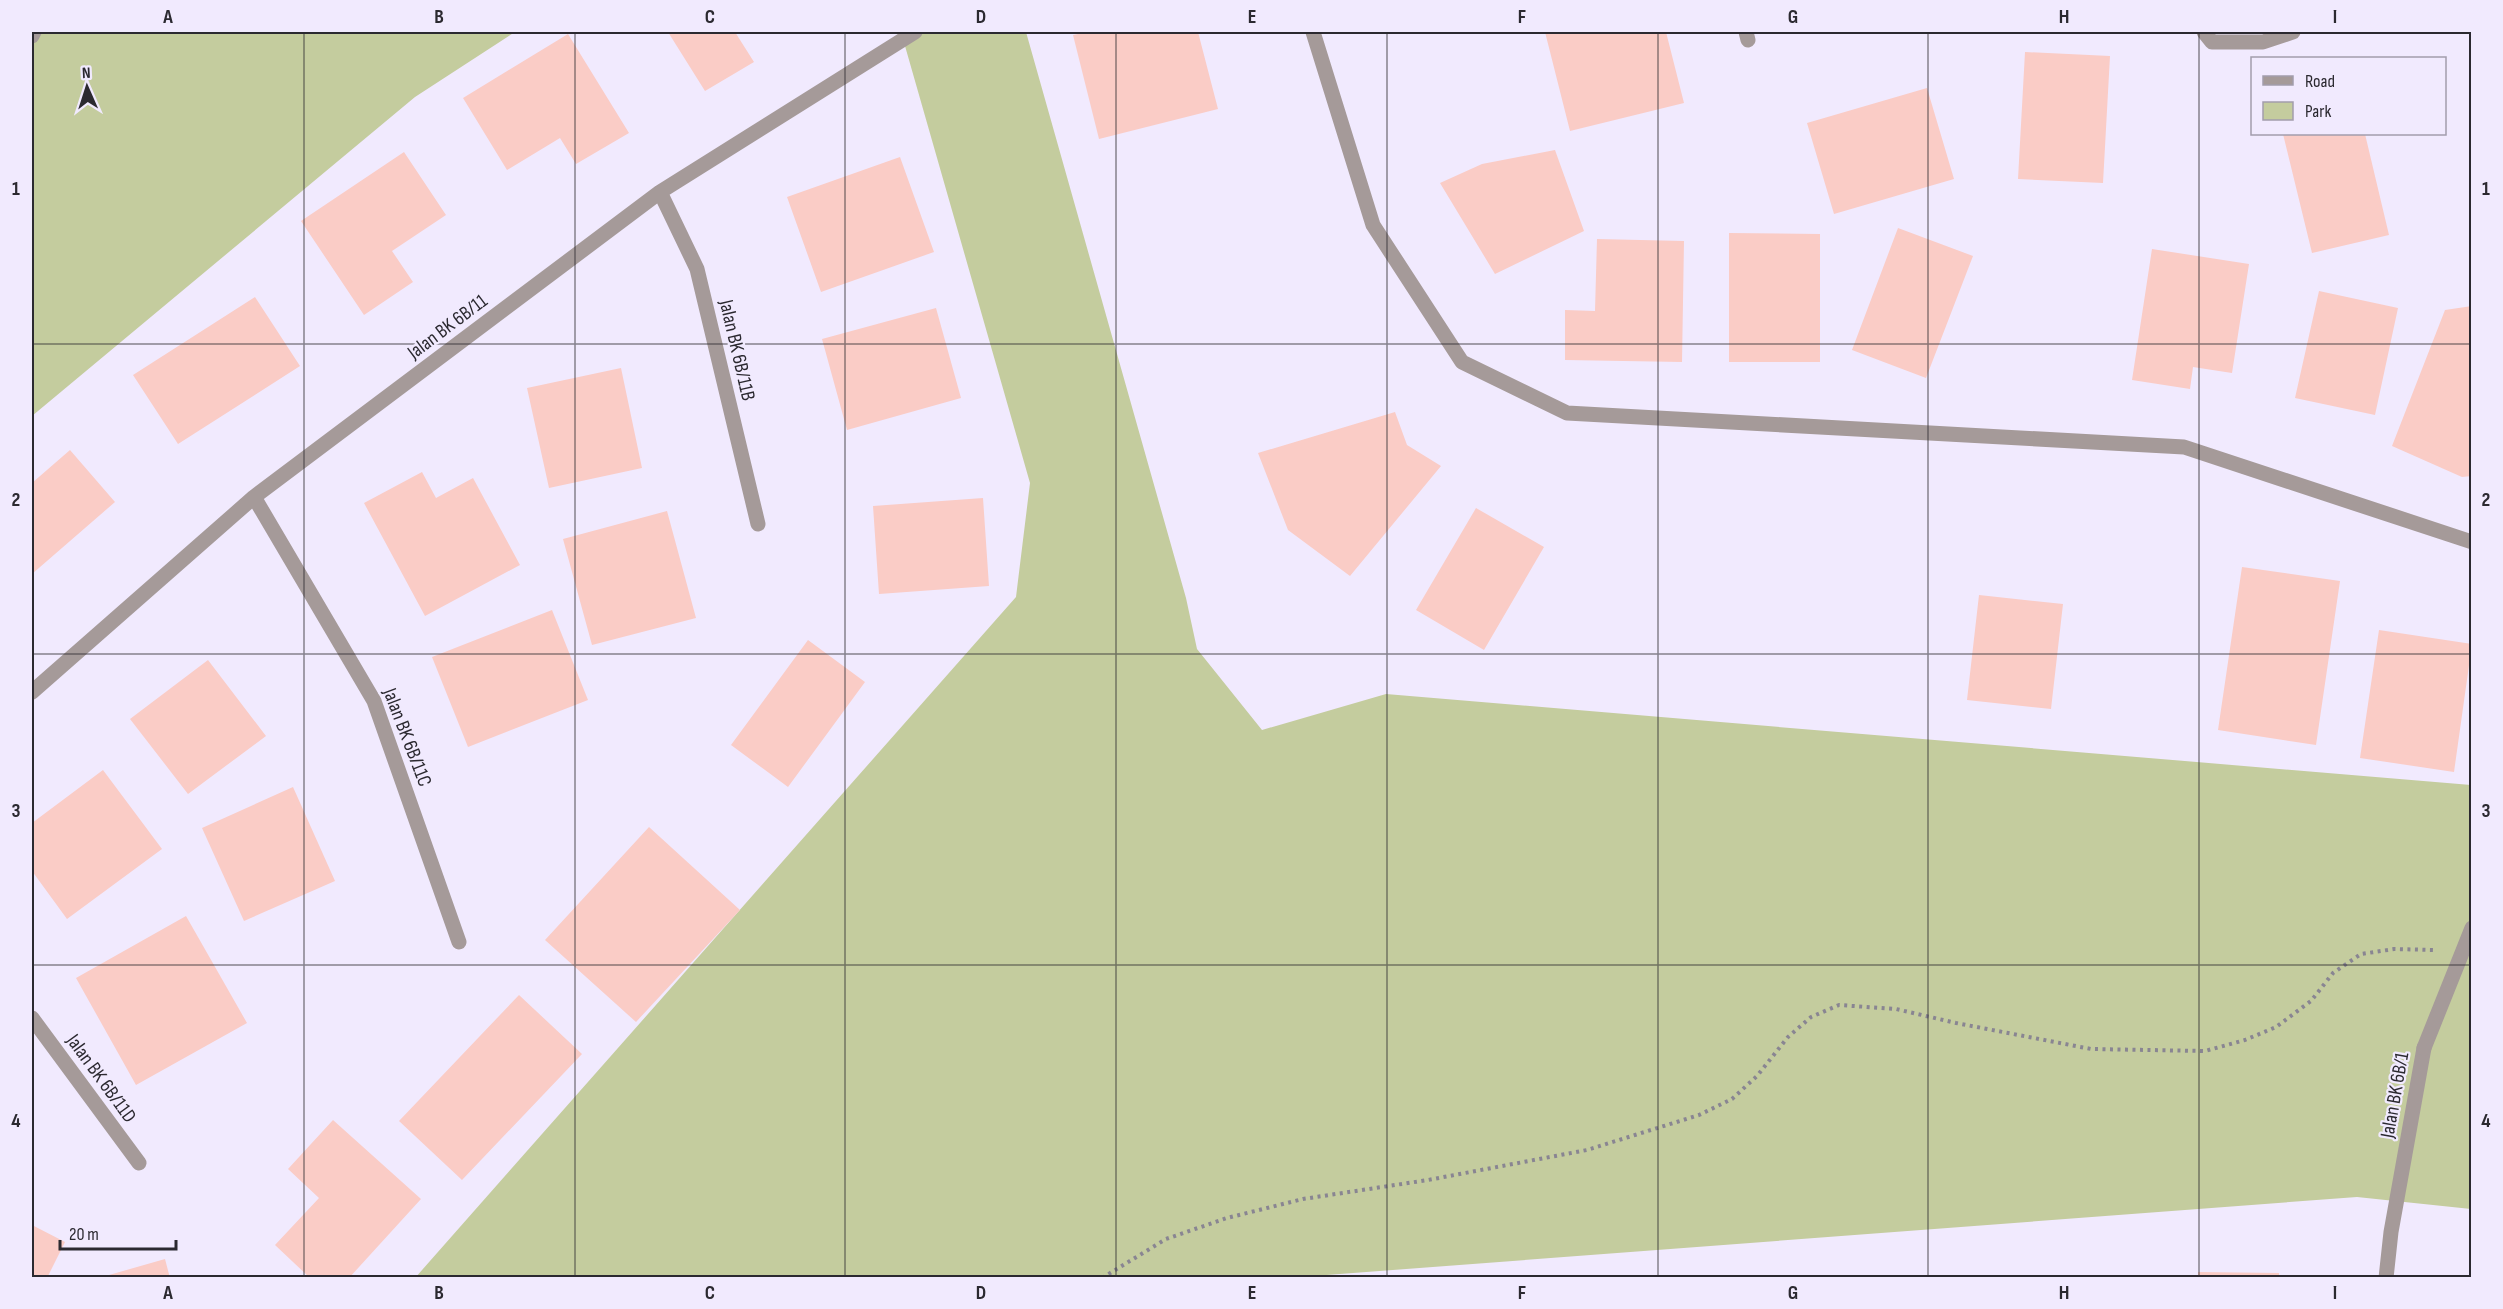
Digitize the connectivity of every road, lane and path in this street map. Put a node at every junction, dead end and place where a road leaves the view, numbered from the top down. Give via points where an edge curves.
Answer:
1 (34, 32) edge
2 (915, 32) edge
3 (1313, 32) edge
4 (2204, 32) edge
5 (2293, 32) edge
6 (32, 36) edge
7 (660, 192) junction
8 (254, 497) junction
9 (758, 524) dead end
10 (2472, 542) edge
11 (32, 692) edge
12 (2472, 928) edge
13 (459, 942) dead end
14 (2438, 950) dead end
15 (32, 1018) edge
16 (138, 1162) dead end
17 (1102, 1278) edge
18 (2386, 1278) edge

1 - 6 street
2 - 7 street, Jalan BK 6B/11
3 - 10 street via 1373,225 1462,362 1567,413 2184,447
4 - 5 street via 2212,42 2264,42
7 - 8 street, Jalan BK 6B/11
7 - 9 street, Jalan BK 6B/11B via 697,269
8 - 11 street, Jalan BK 6B/11
8 - 13 street, Jalan BK 6B/11C via 374,701
12 - 18 street, Jalan BK 6B/1, bridge via 2424,1048
14 - 17 path via 2394,949 2361,954 2333,973 2310,1001 2276,1027 2205,1051 2091,1049 1896,1009 1839,1005 1811,1017 1788,1037 1732,1100 1699,1115 1587,1150 1303,1199 1227,1218 1166,1239
15 - 16 street, Jalan BK 6B/11D

